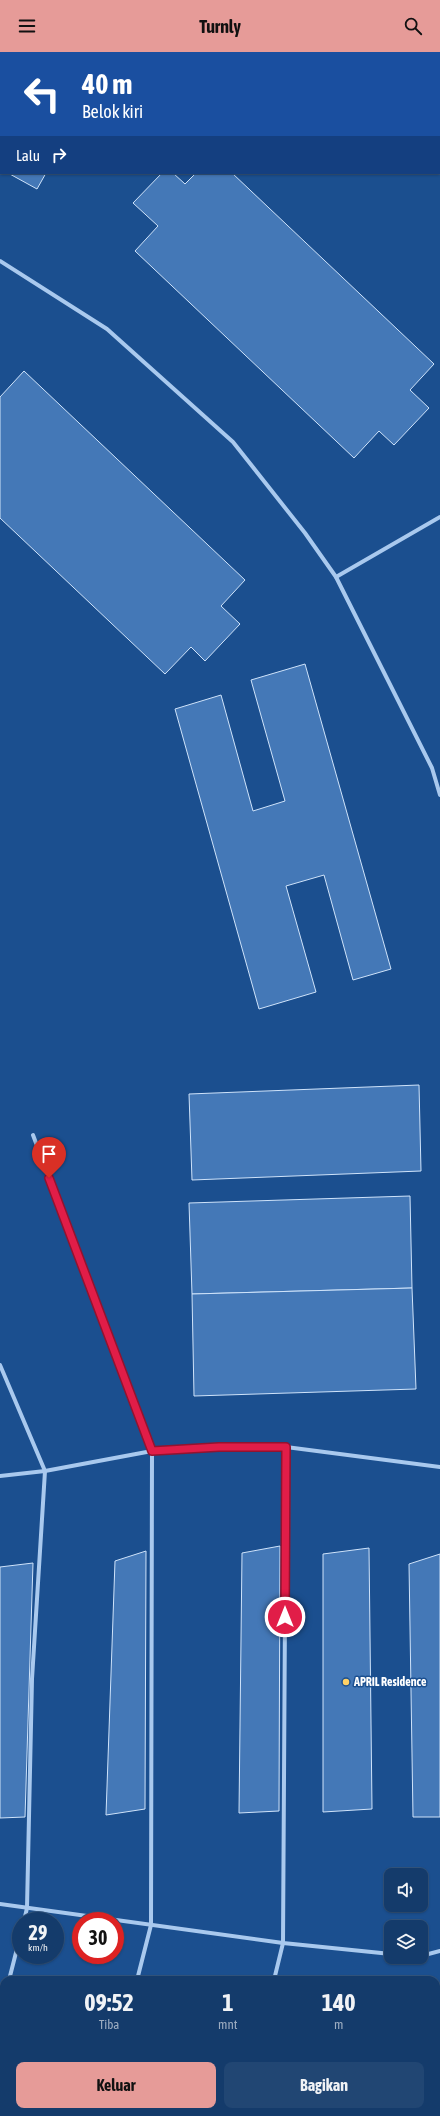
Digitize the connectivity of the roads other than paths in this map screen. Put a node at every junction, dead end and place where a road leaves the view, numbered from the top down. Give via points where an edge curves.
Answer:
1 (0, 261) edge
2 (440, 517) edge
3 (336, 577) junction
4 (440, 795) edge
5 (33, 1135) dead end
6 (0, 1365) edge
7 (286, 1447) junction
8 (152, 1451) junction
9 (440, 1467) edge
10 (45, 1471) junction
11 (0, 1476) edge
12 (0, 1904) edge
13 (27, 1908) junction
14 (26, 1912) edge
15 (151, 1925) junction
16 (283, 1943) junction
17 (440, 1951) edge
18 (384, 1953) edge
19 (428, 1954) edge
20 (13, 1964) edge
21 (10, 1976) edge
22 (138, 1976) edge
23 (275, 1976) edge

1 - 3 street via 107,329 233,442 305,533
2 - 3 street
3 - 4 street via 432,768
5 - 8 street
6 - 10 street
7 - 8 street
7 - 9 street
7 - 16 street
8 - 10 street
8 - 15 street
10 - 11 street
10 - 13 street via 32,1679
12 - 13 street
13 - 14 street
13 - 15 street
15 - 16 street
15 - 22 street
16 - 18 street
16 - 23 street
17 - 19 street
20 - 21 street

